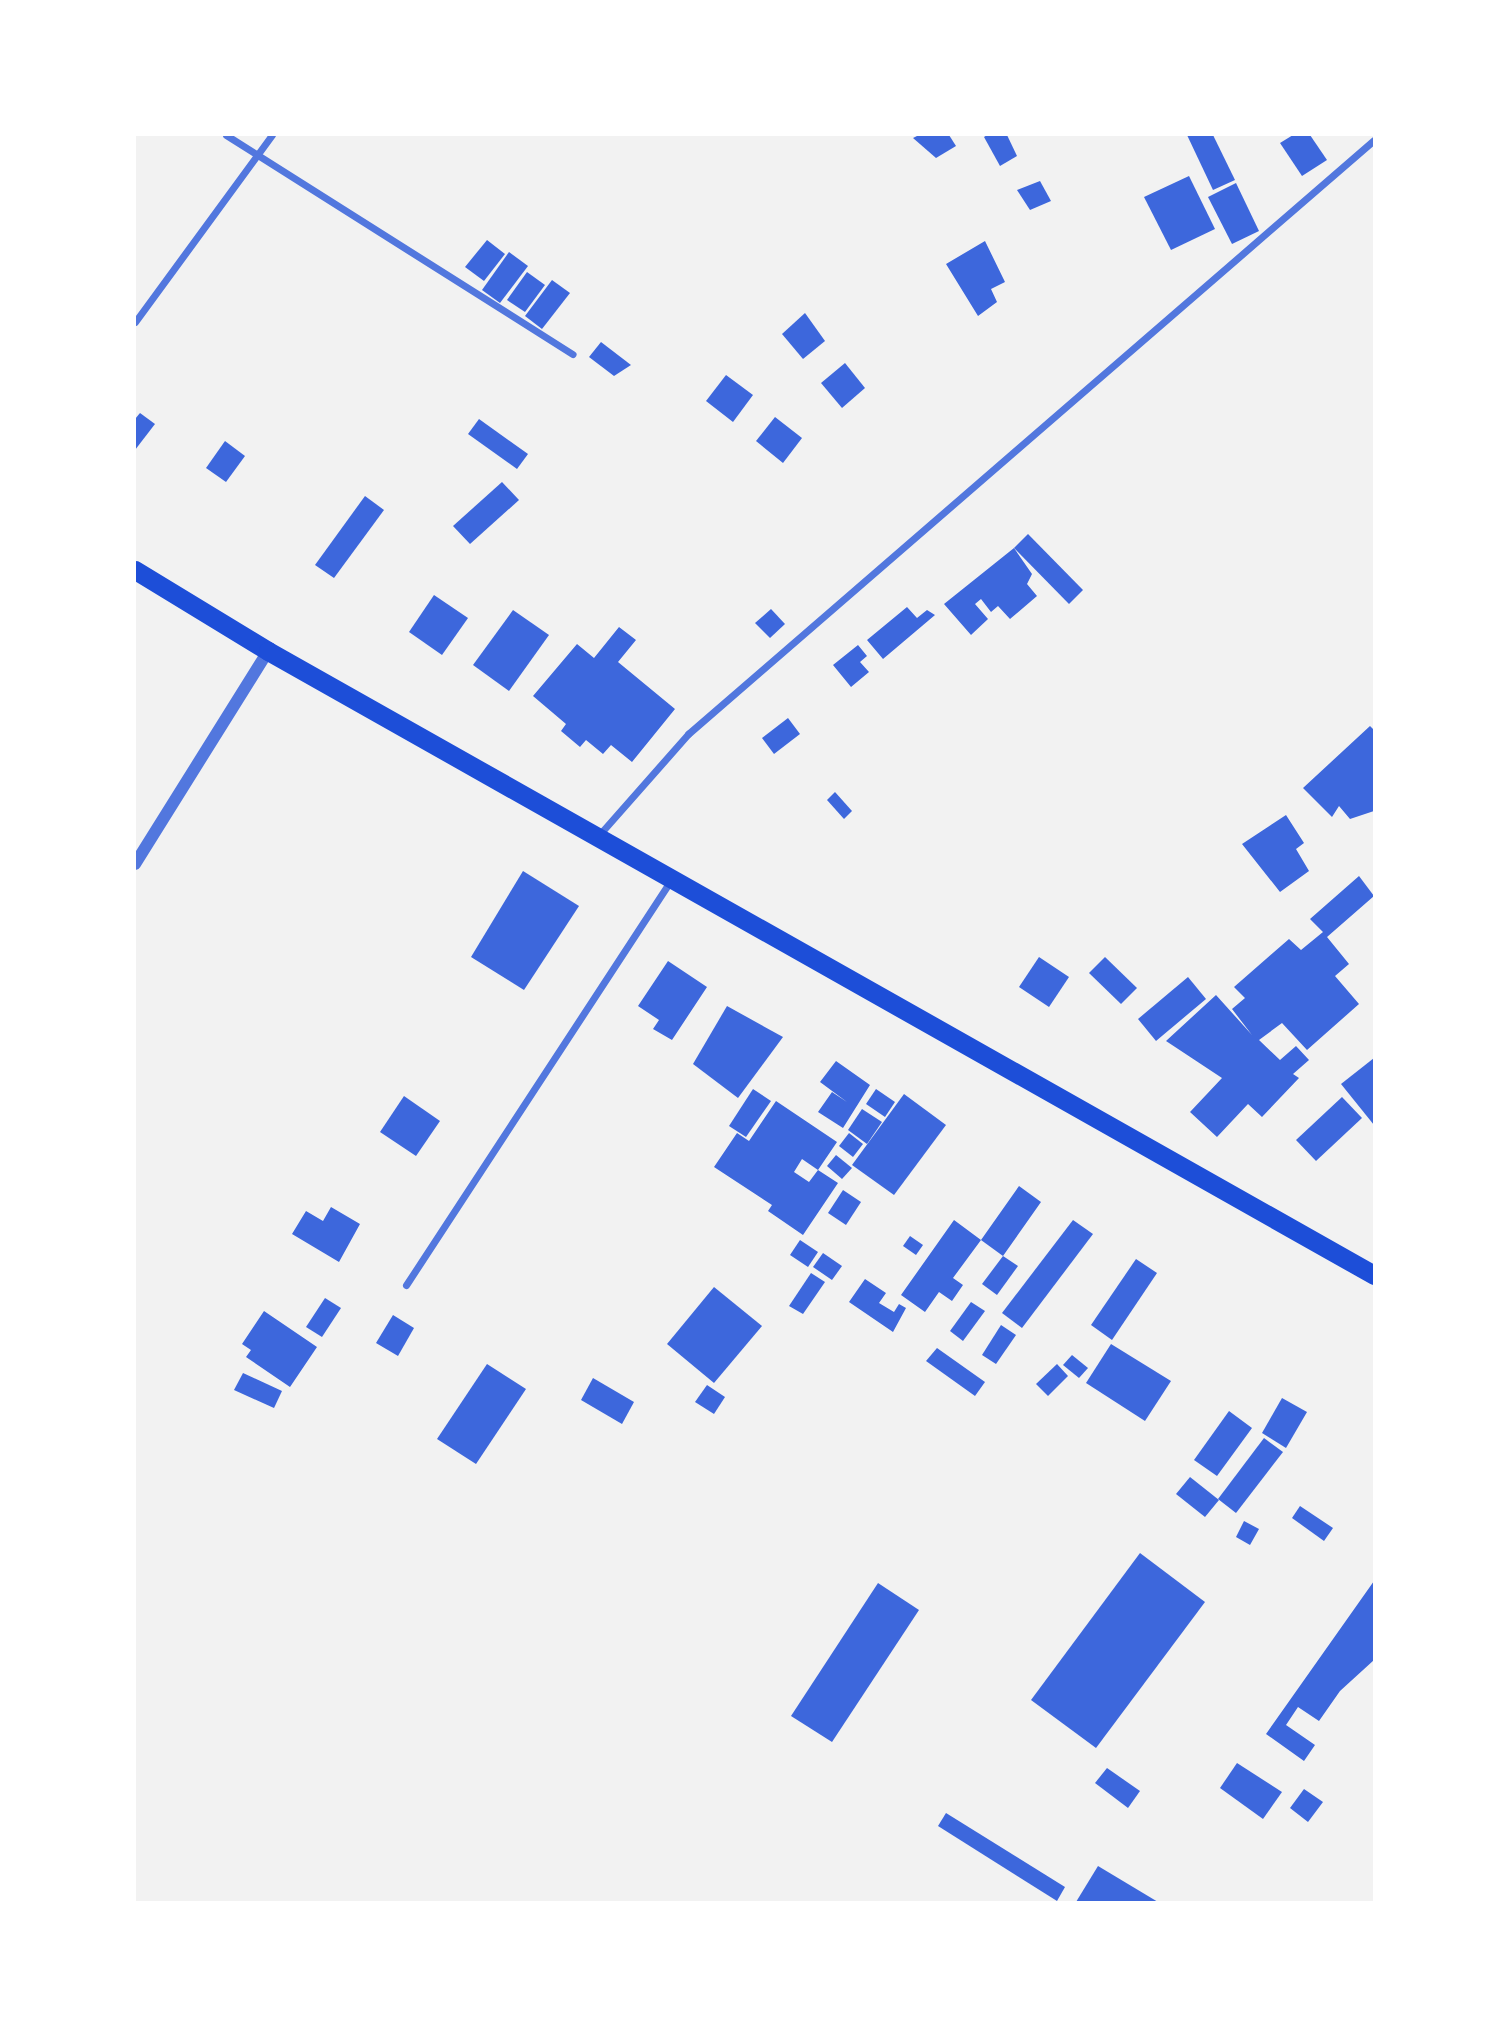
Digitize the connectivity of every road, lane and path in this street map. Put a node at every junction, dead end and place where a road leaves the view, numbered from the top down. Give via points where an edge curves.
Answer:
1 (226, 135) edge
2 (272, 135) edge
3 (1374, 140) edge
4 (258, 155) junction
5 (135, 322) edge
6 (573, 354) dead end
7 (135, 569) edge
8 (268, 651) junction
9 (598, 835) junction
10 (135, 864) edge
11 (671, 880) junction
12 (1374, 1275) edge
13 (406, 1285) dead end

1 - 4 street
2 - 4 street
3 - 9 street via 688,734
4 - 5 street
4 - 6 street
7 - 8 highway
8 - 9 highway
8 - 10 street
9 - 11 highway
11 - 12 highway
11 - 13 street

